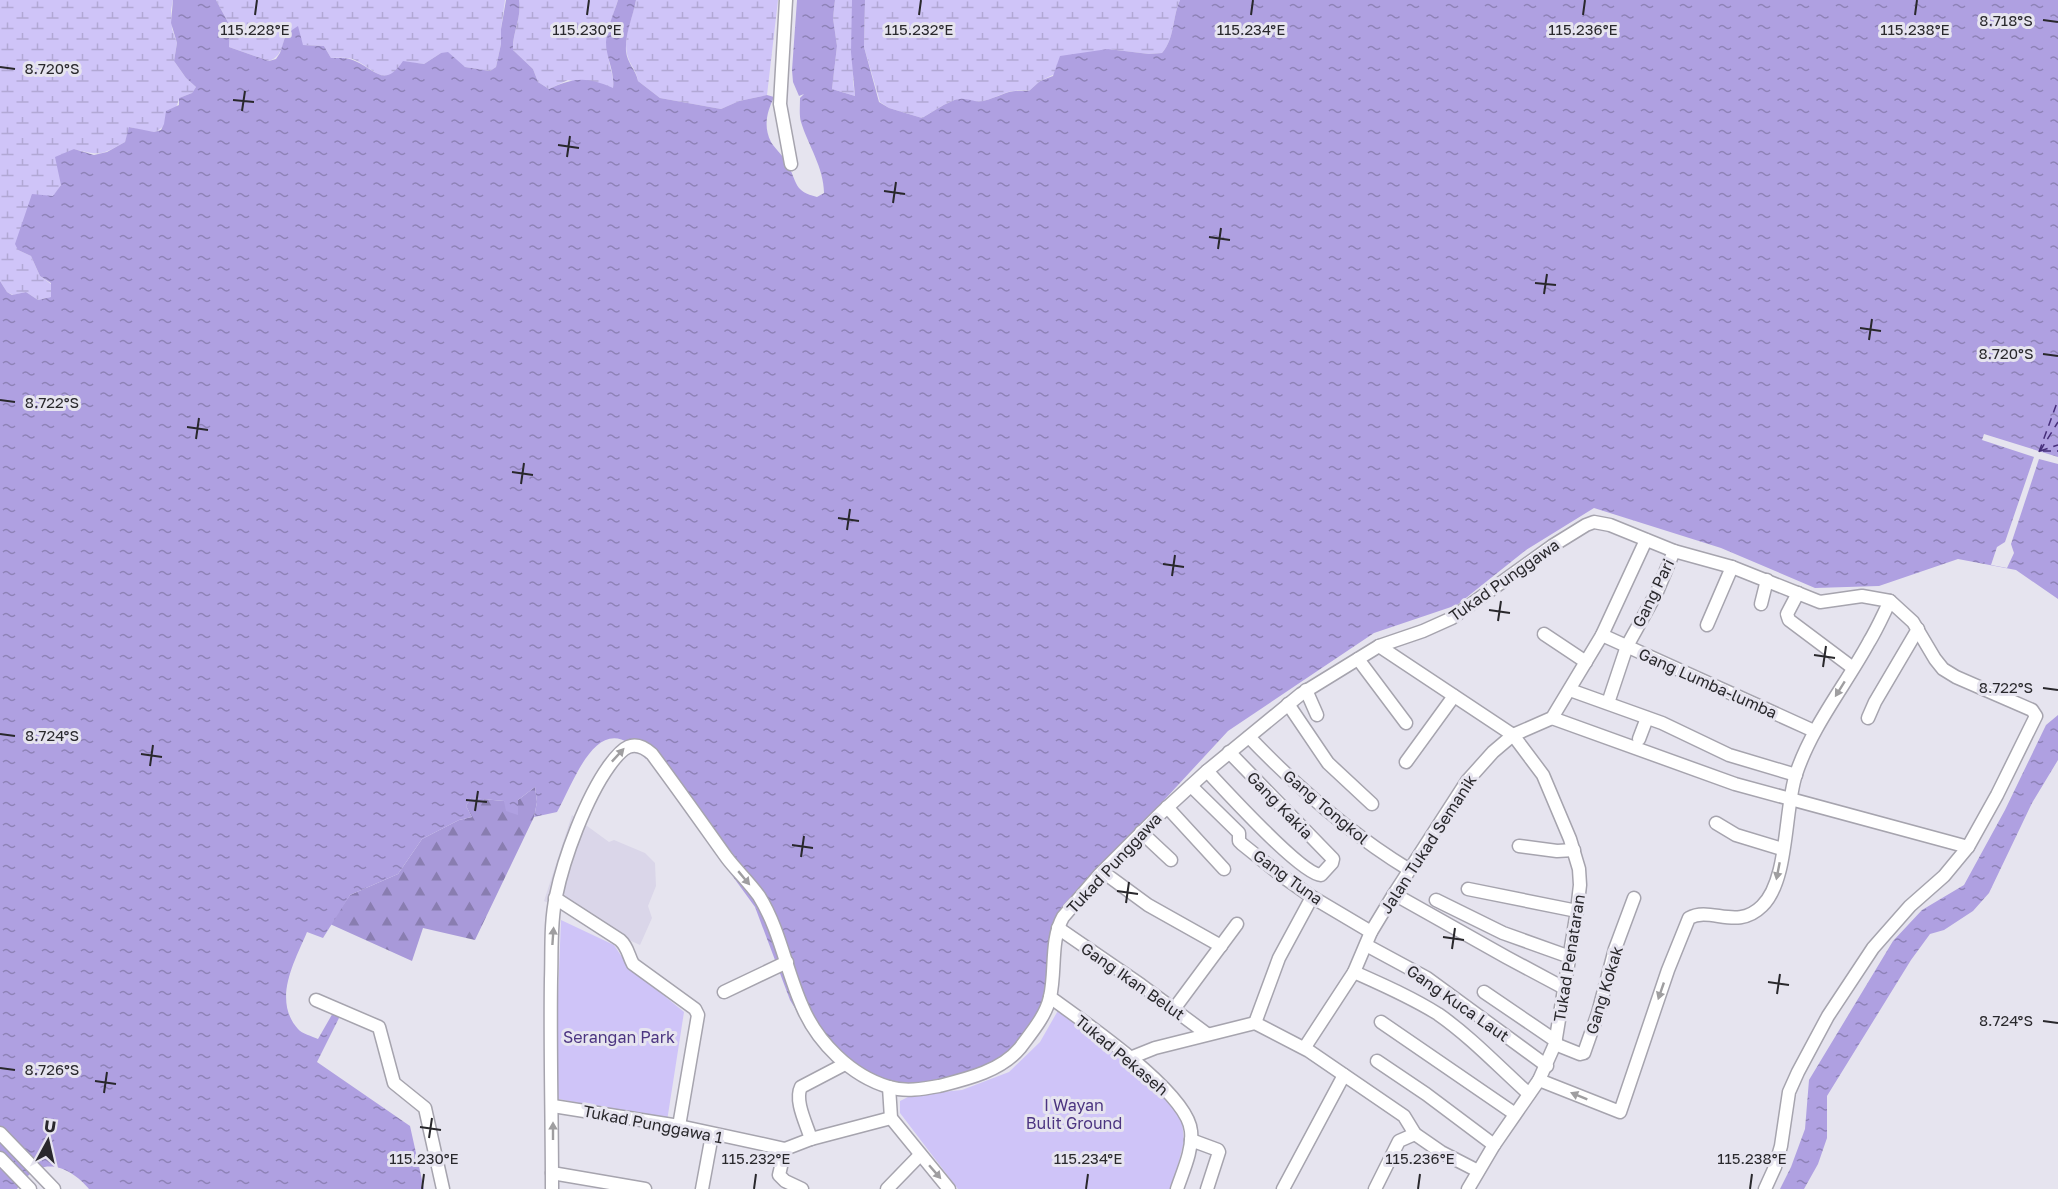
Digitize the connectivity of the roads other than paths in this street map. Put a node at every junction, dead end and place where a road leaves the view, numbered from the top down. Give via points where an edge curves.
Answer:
1 (786, 0) edge
2 (791, 164) dead end
3 (1646, 540) junction
4 (1674, 551) junction
5 (1732, 567) junction
6 (1767, 580) junction
7 (1798, 593) junction
8 (1890, 601) junction
9 (1761, 604) dead end
10 (1707, 626) dead end
11 (1918, 628) junction
12 (1544, 634) dead end
13 (1602, 635) junction
14 (1378, 646) junction
15 (1627, 646) junction
16 (1358, 659) junction
17 (1586, 662) junction
18 (1853, 668) junction
19 (1306, 690) dead end
20 (1570, 690) junction
21 (1454, 696) junction
22 (1608, 703) junction
23 (1288, 704) junction
24 (1317, 715) dead end
25 (1552, 718) junction
26 (1647, 718) junction
27 (1868, 718) dead end
28 (1406, 723) dead end
29 (1814, 731) junction
30 (1513, 735) junction
31 (1249, 737) junction
32 (1639, 739) dead end
33 (1229, 752) junction
34 (1406, 762) dead end
35 (1207, 771) junction
36 (1796, 775) junction
37 (1191, 786) junction
38 (1790, 800) junction
39 (1372, 804) dead end
40 (1167, 807) junction
41 (1253, 819) junction
42 (1716, 823) dead end
43 (1141, 832) junction
44 (1239, 833) junction
45 (1519, 846) dead end
46 (1968, 847) junction
47 (1782, 849) junction
48 (1574, 850) junction
49 (1171, 860) dead end
50 (1298, 861) junction
51 (1224, 869) dead end
52 (1408, 869) junction
53 (1103, 872) junction
54 (1282, 876) junction
55 (1468, 889) dead end
56 (1394, 894) junction
57 (1312, 897) junction
58 (555, 898) junction
59 (1634, 898) dead end
60 (1437, 900) dead end
61 (1577, 911) junction
62 (1237, 924) dead end
63 (1058, 928) junction
64 (1371, 932) junction
65 (1366, 945) junction
66 (1221, 946) junction
67 (1570, 957) junction
68 (787, 962) junction
69 (1354, 972) junction
70 (1564, 988) junction
71 (724, 992) dead end
72 (1484, 992) dead end
73 (1050, 997) junction
74 (316, 1000) dead end
75 (1174, 1009) junction
76 (1381, 1022) dead end
77 (1255, 1023) junction
78 (1207, 1034) junction
79 (1556, 1043) junction
80 (1305, 1047) junction
81 (1130, 1058) junction
82 (1377, 1061) dead end
83 (845, 1064) junction
84 (1547, 1066) junction
85 (1344, 1075) junction
86 (1539, 1080) junction
87 (889, 1088) junction
88 (1529, 1094) junction
89 (553, 1106) junction
90 (1515, 1114) junction
91 (891, 1118) junction
92 (679, 1126) junction
93 (0, 1133) edge
94 (1415, 1134) junction
95 (712, 1135) junction
96 (811, 1139) junction
97 (1191, 1140) junction
98 (1494, 1145) junction
99 (785, 1149) junction
100 (920, 1155) junction
101 (0, 1158) edge
102 (1478, 1171) junction
103 (552, 1173) junction
104 (30, 1189) edge
105 (54, 1189) edge
106 (443, 1189) edge
107 (552, 1189) edge
108 (645, 1189) edge
109 (702, 1189) edge
110 (802, 1189) edge
111 (887, 1189) edge
112 (950, 1189) edge
113 (1177, 1189) edge
114 (1207, 1189) edge
115 (1283, 1189) edge
116 (1375, 1189) edge
117 (1468, 1189) edge
118 (1765, 1189) edge

1 - 2 street via 780,104
3 - 4 street, Tukad Punggawa
3 - 13 street
3 - 14 street, Tukad Punggawa via 1602,523 1586,525 1452,618
4 - 5 street, Tukad Punggawa
4 - 15 street, Gang Pari
5 - 6 street, Tukad Punggawa
5 - 10 street
6 - 7 street, Tukad Punggawa
6 - 9 street
7 - 8 street, Tukad Punggawa via 1824,603 1862,596
7 - 18 street via 1787,614 1790,620
8 - 11 street
8 - 18 street
11 - 27 street
11 - 46 street via 1935,659 1948,672 2032,710 2036,716
12 - 17 street
13 - 15 street, Gang Lumba-lumba
13 - 17 street
14 - 16 street, Tukad Punggawa
14 - 21 street, Tukad Penataran
15 - 22 street, Gang Pari
15 - 29 street, Gang Lumba-lumba
16 - 23 street, Tukad Punggawa
16 - 28 street
17 - 20 street
18 -> 29 street
19 - 24 street
20 - 22 street
20 - 25 street
21 - 30 street, Tukad Penataran
21 - 34 street
22 - 26 street
23 - 31 street, Tukad Punggawa
23 - 39 street via 1328,763
25 - 30 street, Jalan Tukad Semanik
25 - 38 street
26 - 32 street
26 - 36 street via 1736,757
29 - 36 street
30 - 48 street, Tukad Penataran via 1543,775
30 - 52 street, Jalan Tukad Semanik via 1467,782
31 - 33 street, Tukad Punggawa
31 - 52 street, Gang Tongkol via 1326,810
33 - 35 street, Tukad Punggawa
33 - 50 street, Gang Kakia via 1333,861 1319,876
35 - 37 street, Tukad Punggawa
35 - 41 street
36 - 38 street
37 - 40 street, Tukad Punggawa
37 - 44 street, Gang Tuna
38 - 46 street
38 - 47 street
40 - 43 street, Tukad Punggawa
40 - 51 street
41 - 44 street
41 - 50 street
42 - 47 street via 1736,835
43 - 49 street
43 - 53 street, Tukad Punggawa
44 - 54 street, Gang Tuna via 1239,841
45 - 48 street
46 - 118 street via 1874,948 1828,1016 1789,1092 1781,1146
47 -> 86 street via 1773,890 1760,908 1738,918 1694,916 1686,922 1620,1112
48 - 61 street, Tukad Penataran via 1580,885
50 - 54 street
52 - 56 street, Jalan Tukad Semanik
53 - 63 street, Tukad Punggawa
53 - 66 street via 1148,905
54 - 57 street, Gang Tuna
55 - 61 street
56 - 64 street, Jalan Tukad Semanik
56 - 70 street
57 - 64 street, Gang Tuna
57 - 77 street via 1279,958
58 -> 68 street, Tukad Punggawa via 577,831 606,770 625,747 639,746 652,754 760,898
89 -> 58 street, Tukad Punggawa
58 - 92 street via 620,940 628,947 633,964 696,1009
59 - 79 street, Gang Kokak via 1584,1053
60 - 67 street via 1503,933
61 - 67 street, Tukad Penataran
62 - 66 street
63 - 73 street, Tukad Punggawa
63 - 75 street, Gang Ikan Belut
64 - 65 street, Jalan Tukad Semanik
65 - 69 street, Jalan Tukad Semanik
65 - 84 street, Gang Kuca Laut via 1427,978
66 - 75 street
67 - 70 street, Tukad Penataran
68 - 71 street
68 - 83 street, Tukad Punggawa via 810,1023
69 - 80 street, Jalan Tukad Semanik
69 - 88 street via 1439,1015
70 - 79 street, Tukad Penataran
72 - 79 street
73 - 81 street, Tukad Pekaseh
73 - 87 street, Tukad Punggawa via 1036,1026 1017,1050 995,1067 933,1087
74 - 106 street via 379,1027 394,1083 425,1108
75 - 78 street, Gang Ikan Belut
76 - 90 street
77 - 78 street
77 - 80 street
78 - 81 street
79 - 84 street, Tukad Penataran
80 - 85 street
81 - 97 street, Tukad Pekaseh via 1179,1106 1190,1125
82 - 98 street
83 - 87 street, Tukad Punggawa
83 - 96 street via 799,1091
84 - 86 street, Tukad Penataran
85 - 94 street via 1404,1116
85 - 115 street
86 - 88 street, Tukad Penataran
87 - 91 street
88 - 90 street, Tukad Penataran
89 - 92 street, Tukad Punggawa 1
103 -> 89 street, Tukad Punggawa
90 - 98 street, Tukad Penataran
91 - 96 street
91 - 100 street
92 - 95 street, Tukad Punggawa 1
93 - 105 street
94 - 102 street
94 - 116 street via 1399,1141
95 - 99 street, Tukad Punggawa 1
95 - 109 street
96 - 99 street
97 - 113 street
97 - 114 street via 1219,1152
98 - 102 street, Tukad Penataran
99 - 110 street via 779,1175
100 - 111 street
100 -> 112 street
101 - 104 street
102 - 117 street, Tukad Penataran
103 - 107 street, Tukad Punggawa
103 - 108 street

